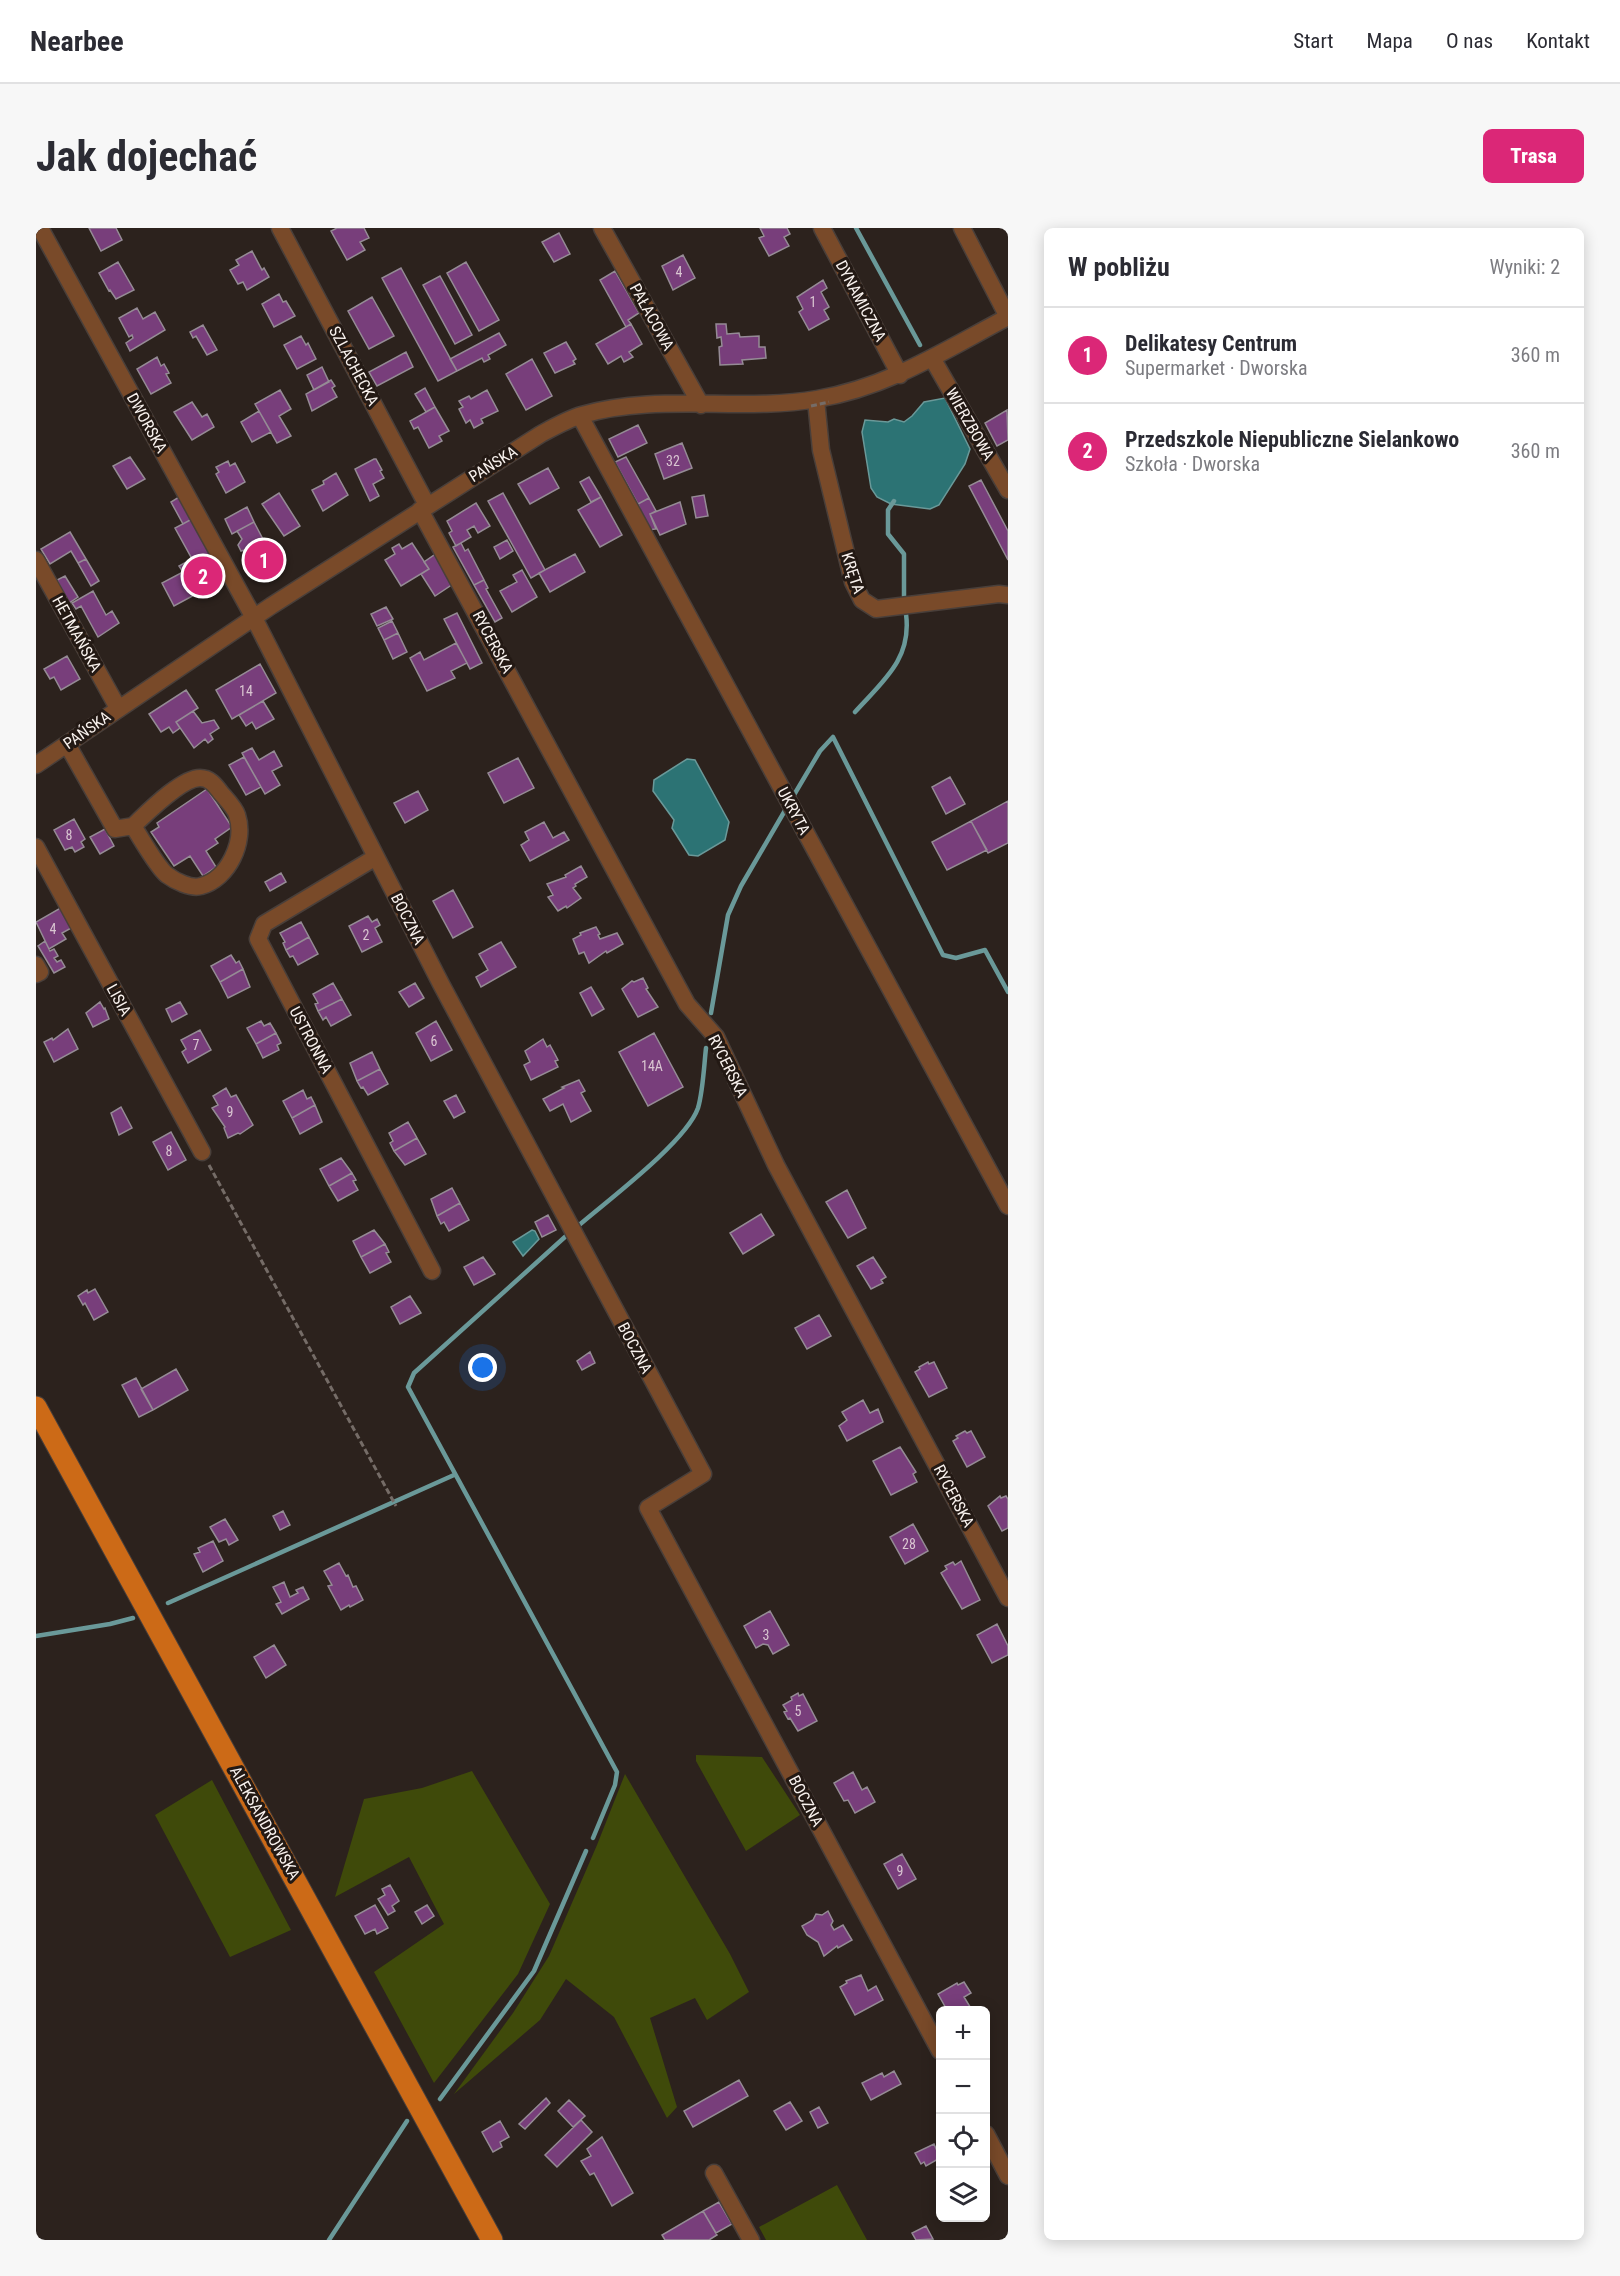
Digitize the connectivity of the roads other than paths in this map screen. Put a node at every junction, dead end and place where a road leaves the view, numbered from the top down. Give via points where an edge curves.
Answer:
1 (40, 228) edge
2 (280, 228) edge
3 (602, 228) edge
4 (822, 228) edge
5 (962, 228) edge
6 (1008, 317) edge
7 (932, 358) junction
8 (900, 375) junction
9 (818, 403) junction
10 (701, 405) junction
11 (580, 416) junction
12 (1008, 490) edge
13 (424, 507) junction
14 (36, 560) edge
15 (1008, 595) edge
16 (254, 618) junction
17 (118, 708) junction
18 (68, 744) junction
19 (36, 765) edge
20 (133, 826) junction
21 (36, 847) edge
22 (376, 856) junction
23 (36, 965) edge
24 (36, 975) edge
25 (202, 1152) road end
26 (1008, 1206) edge
27 (432, 1271) dead end
28 (36, 1407) edge
29 (1008, 1598) edge
30 (936, 2044) edge
31 (990, 2142) edge
32 (714, 2173) dead end
33 (1008, 2176) edge
34 (492, 2240) edge
35 (751, 2240) edge

1 - 16 street, DWORSKA
2 - 13 street, SZLACHECKA
3 - 10 street, PAŁACOWA
4 - 8 street, DYNAMICZNA
5 - 6 street
6 - 7 street, PAŃSKA
7 - 8 street, PAŃSKA
7 - 12 street, WIERZBOWA
8 - 9 street, PAŃSKA
9 - 10 street, PAŃSKA
9 - 15 street, KRĘTA via 821,450 853,582 862,600 876,609
10 - 11 street, PAŃSKA via 637,406
11 - 13 street, PAŃSKA via 541,434
11 - 26 street, UKRYTA
13 - 16 street, PAŃSKA
13 - 29 street, RYCERSKA via 687,1004 716,1037 776,1165
14 - 17 street, HETMAŃSKA
16 - 17 street, PAŃSKA
16 - 22 street, BOCZNA
17 - 18 street, PAŃSKA
18 - 19 street, PAŃSKA
18 - 20 street via 115,829
20 - 20 street via 157,804 199,777 212,781 237,815 239,840 232,861 220,875 200,887 181,884 165,874
21 - 25 street, LISIA
22 - 27 street, USTRONNA via 264,924 258,939
22 - 30 street, BOCZNA via 703,1474 648,1508
23 - 24 street via 40,972
28 - 34 main road, ALEKSANDROWSKA
31 - 33 street
32 - 35 street

